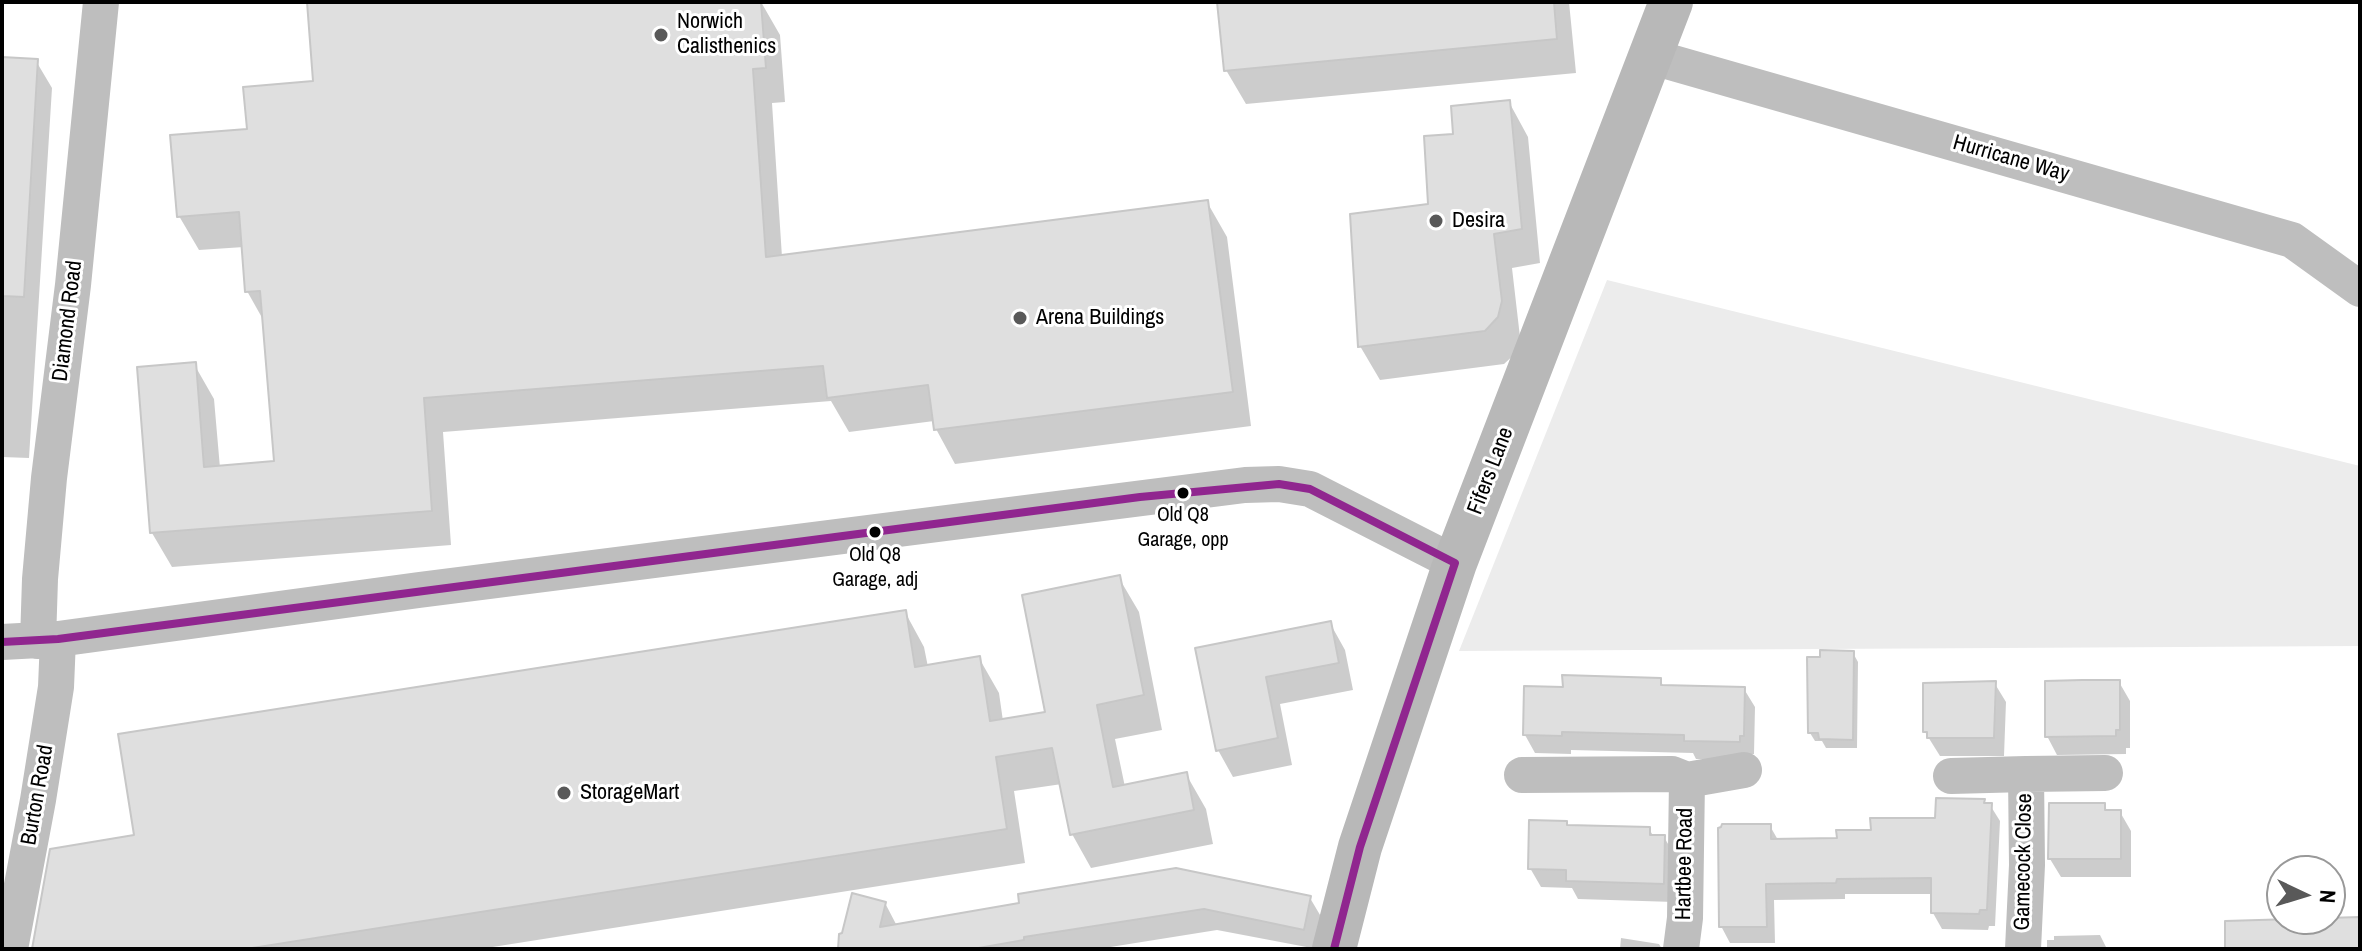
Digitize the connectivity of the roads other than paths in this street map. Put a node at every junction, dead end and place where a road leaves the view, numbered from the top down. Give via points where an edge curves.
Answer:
1 (101, 2) edge
2 (1671, 2) edge
3 (1649, 56) junction
4 (2360, 289) edge
5 (1455, 563) junction
6 (48, 640) junction
7 (2, 642) edge
8 (1744, 770) dead end
9 (2105, 773) dead end
10 (2026, 774) junction
11 (1522, 775) dead end
12 (1951, 776) dead end
13 (1687, 780) junction
14 (10, 949) edge
15 (1334, 949) edge
16 (1681, 949) edge
17 (2023, 949) edge

1 - 6 street, Diamond Road via 40,579
2 - 3 street, Fifers Lane
3 - 4 street, Hurricane Way via 2292,240
3 - 5 street, Fifers Lane
5 - 6 street via 1310,489 1245,485
5 - 15 street, Fifers Lane via 1360,847
6 - 7 street
6 - 14 street, Burton Road via 56,687
8 - 13 street, Hartbee Road
9 - 10 street, Gamecock Close
10 - 12 street, Gamecock Close
10 - 17 street, Gamecock Close
11 - 13 street, Hartbee Road via 1672,774
13 - 16 street, Hartbee Road

